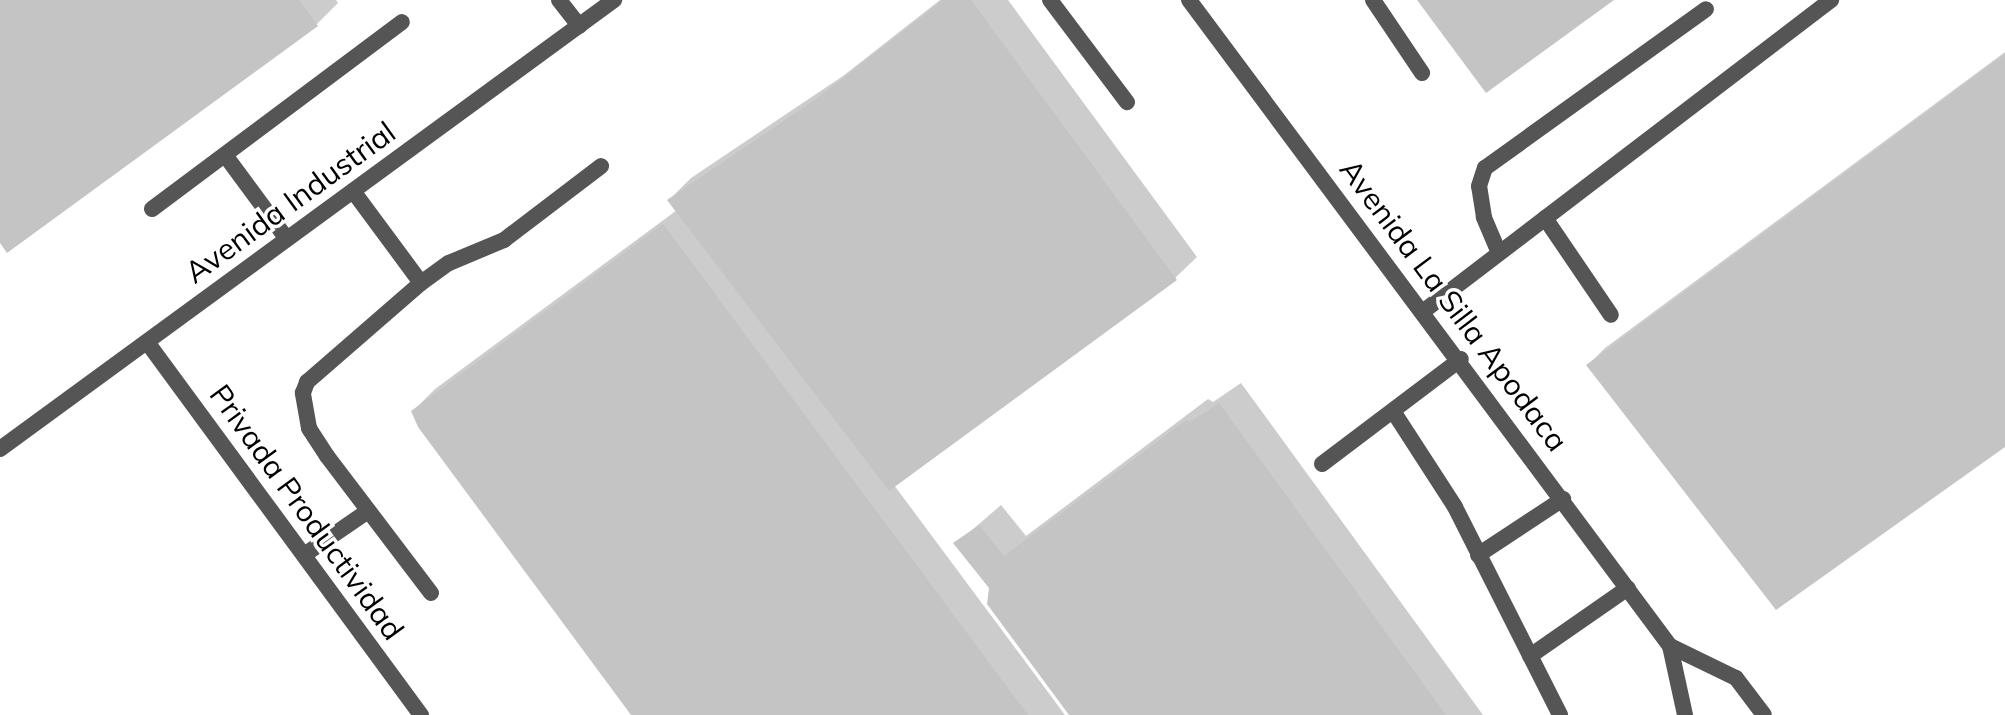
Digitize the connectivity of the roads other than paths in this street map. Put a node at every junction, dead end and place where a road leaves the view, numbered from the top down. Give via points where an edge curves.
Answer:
1 (559, 0) edge
2 (614, 0) edge
3 (1050, 0) edge
4 (1189, 0) edge
5 (1373, 0) edge
6 (1831, 0) edge
7 (1706, 9) dead end
8 (402, 22) dead end
9 (579, 26) junction
10 (1422, 73) dead end
11 (1127, 102) dead end
12 (225, 155) junction
13 (601, 166) dead end
14 (353, 191) junction
15 (152, 209) dead end
16 (1545, 218) junction
17 (287, 239) junction
18 (1499, 253) junction
19 (421, 283) junction
20 (1425, 310) junction
21 (1611, 315) dead end
22 (147, 342) junction
23 (1461, 359) junction
24 (1393, 411) junction
25 (0, 449) edge
26 (1322, 464) dead end
27 (1563, 499) junction
28 (368, 511) junction
29 (304, 555) junction
30 (1478, 555) junction
31 (1628, 588) junction
32 (431, 593) dead end
33 (1670, 646) junction
34 (1530, 656) junction
35 (421, 715) edge
36 (1560, 715) edge
37 (1685, 715) edge
38 (1764, 715) edge

1 - 9 street
2 - 9 street, Avenida Industrial
3 - 11 street
4 - 20 street, Avenida La Silla Apodaca
5 - 10 street
6 - 16 street
7 - 18 street via 1485,168 1479,186 1484,217
8 - 12 street
9 - 14 street, Avenida Industrial
12 - 15 street
12 - 17 street
13 - 19 street via 504,240 449,263
14 - 17 street, Avenida Industrial
14 - 19 street
16 - 18 street
16 - 21 street
17 - 22 street, Avenida Industrial
18 - 20 street
19 - 28 street via 307,382 303,393 309,428
20 - 23 street, Avenida La Silla Apodaca
22 - 25 street, Avenida Industrial
22 - 29 street, Privada Productividad
23 - 24 street
23 - 27 street, Avenida La Silla Apodaca
24 - 26 street
24 - 30 street via 1436,473
27 - 30 street
27 - 31 street, Avenida La Silla Apodaca
28 - 29 street
28 - 32 street
29 - 35 street, Privada Productividad
30 - 34 street
31 - 33 street, Avenida La Silla Apodaca
31 - 34 street
33 - 37 street, Avenida La Silla Apodaca
33 - 38 street, Avenida La Silla Apodaca via 1736,678
34 - 36 street

